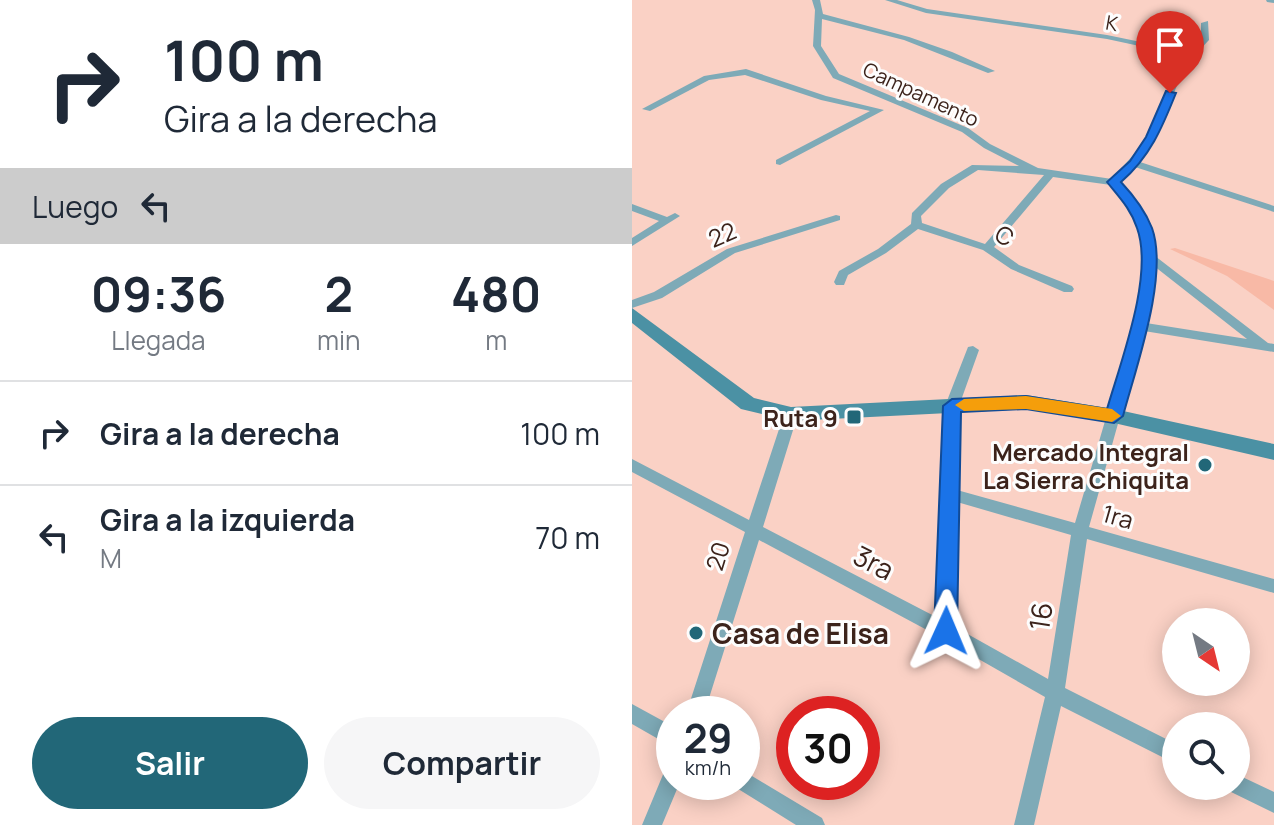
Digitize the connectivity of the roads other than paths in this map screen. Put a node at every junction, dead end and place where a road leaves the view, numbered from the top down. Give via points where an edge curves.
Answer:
1 (816, 0) edge
2 (889, 0) edge
3 (819, 16) junction
4 (1205, 23) dead end
5 (1188, 54) junction
6 (991, 71) dead end
7 (899, 100) junction
8 (647, 109) dead end
9 (879, 110) junction
10 (780, 162) dead end
11 (1135, 164) junction
12 (1035, 171) junction
13 (1050, 174) junction
14 (1114, 182) junction
15 (632, 207) edge
16 (1274, 209) edge
17 (836, 218) dead end
18 (917, 225) junction
19 (632, 243) edge
20 (987, 248) junction
21 (1150, 257) junction
22 (840, 282) dead end
23 (1068, 289) dead end
24 (634, 317) edge
25 (1139, 326) junction
26 (1269, 347) edge
27 (973, 350) dead end
28 (952, 406) junction
29 (791, 414) junction
30 (1114, 416) junction
31 (1274, 452) edge
32 (632, 465) edge
33 (948, 493) junction
34 (752, 531) junction
35 (1080, 531) junction
36 (1274, 586) edge
37 (946, 631) junction
38 (1055, 693) junction
39 (701, 696) edge
40 (632, 713) edge
41 (656, 727) edge
42 (1162, 747) edge
43 (760, 791) edge
44 (1250, 791) edge
45 (662, 800) edge
46 (1274, 803) edge
47 (652, 825) edge
48 (815, 825) edge
49 (1024, 825) edge

1 - 3 street, Campamento
2 - 5 street, K via 926,11
3 - 6 street via 878,27
3 - 7 street, Campamento via 817,46 836,76
4 - 5 street via 1205,40
5 - 11 street
7 - 9 street
7 - 12 street, Campamento
8 - 9 street via 707,78 746,72
9 - 10 street
11 - 14 street
11 - 16 street
12 - 13 street, Campamento
12 - 18 street via 976,167 945,186 916,215
13 - 14 street, Campamento
13 - 20 street
14 - 21 street via 1145,229
15 - 19 street via 671,218
17 - 24 street, 22 via 731,251 658,295
18 - 20 street, C
18 - 22 street via 843,273
20 - 23 street, C via 1015,267
21 - 25 street, 16
21 - 26 street
24 - 29 street via 748,404
25 - 26 street
25 - 30 street, 16
27 - 28 street
28 - 29 street
28 - 30 street via 1026,402
28 - 33 street
29 - 34 street, 20
30 - 31 street
30 - 35 street, 16
32 - 34 street, 3ra
33 - 35 street, 1ra
33 - 37 street
34 - 37 street, 3ra
34 - 39 street, 20
35 - 36 street, 1ra
35 - 38 street, 16
37 - 38 street, 3ra
38 - 42 street, 3ra
38 - 49 street, 16
40 - 41 street
43 - 48 street
44 - 46 street
45 - 47 street

